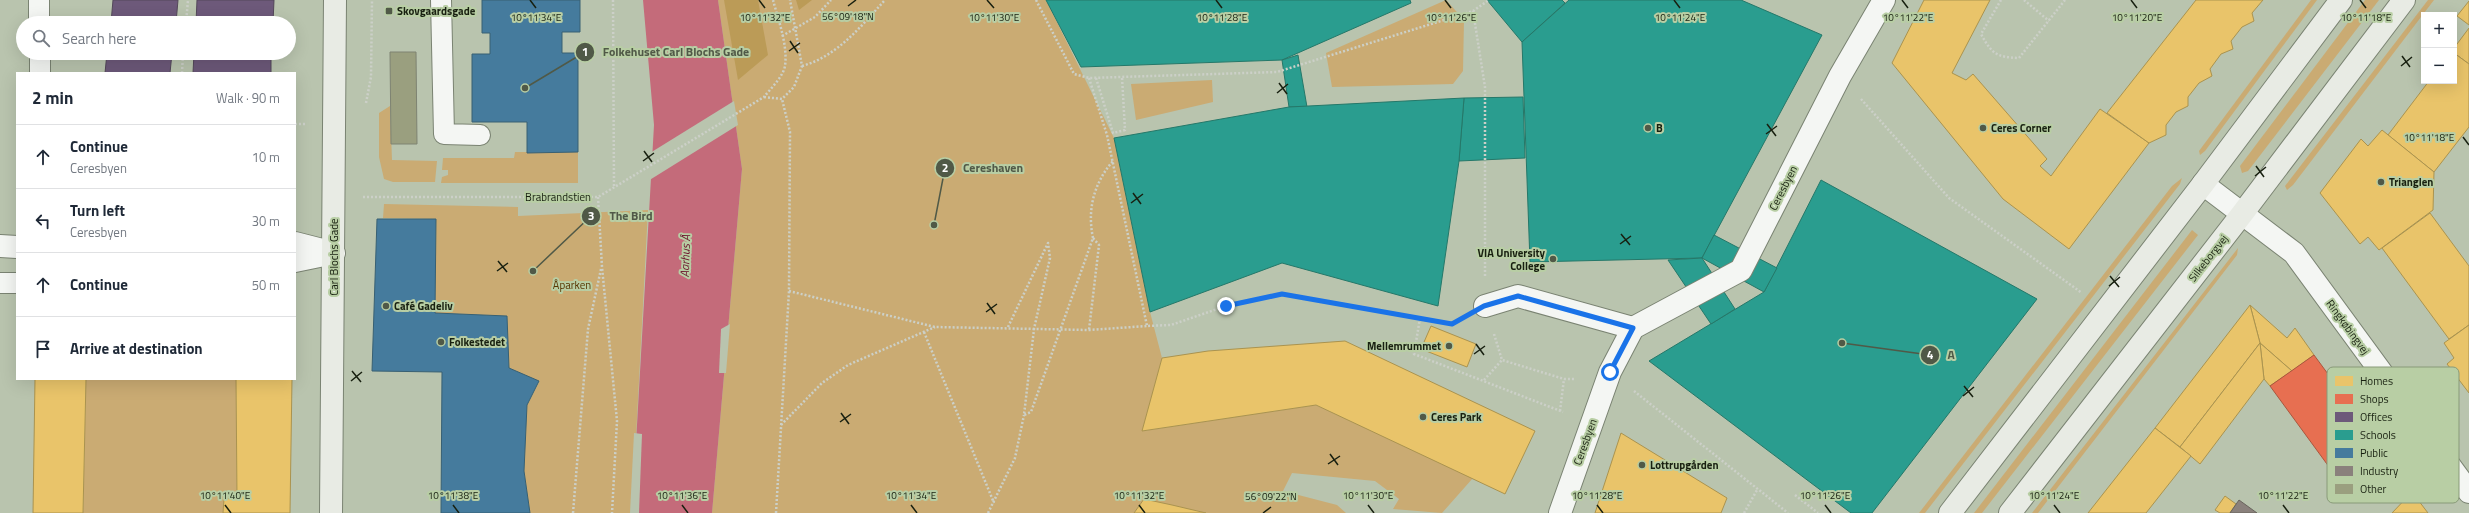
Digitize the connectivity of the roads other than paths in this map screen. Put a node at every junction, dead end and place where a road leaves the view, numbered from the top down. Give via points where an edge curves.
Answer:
1 (39, 0) edge
2 (335, 0) edge
3 (441, 0) edge
4 (1884, 0) edge
5 (2341, 0) edge
6 (2404, 0) edge
7 (40, 16) edge
8 (40, 60) edge
9 (40, 72) edge
10 (480, 135) dead end
11 (2204, 184) junction
12 (2242, 214) junction
13 (296, 243) edge
14 (0, 246) edge
15 (16, 247) edge
16 (334, 254) junction
17 (296, 261) edge
18 (16, 283) edge
19 (0, 284) edge
20 (1484, 306) road end
21 (1633, 328) junction
22 (2377, 367) edge
23 (2459, 478) edge
24 (2469, 492) edge
25 (331, 513) edge
26 (1560, 513) edge
27 (1950, 513) edge
28 (2010, 513) edge

1 - 7 lane
2 - 16 street, Carl Blochs Gade
3 - 10 lane via 444,134
4 - 21 street, Ceresbyen via 1840,76 1741,270
5 - 11 street
6 - 12 street, Silkeborgvej
8 - 9 lane
11 - 12 street, Ringkøbingvej
11 - 27 street
12 - 22 street, Ringkøbingvej via 2294,253
12 - 28 street, Silkeborgvej
13 - 16 street
14 - 15 street
16 - 17 street
16 - 25 street, Carl Blochs Gade
18 - 19 lane
20 - 21 street via 1518,296
21 - 26 street, Ceresbyen via 1609,376
23 - 24 street, Ringkøbingvej

